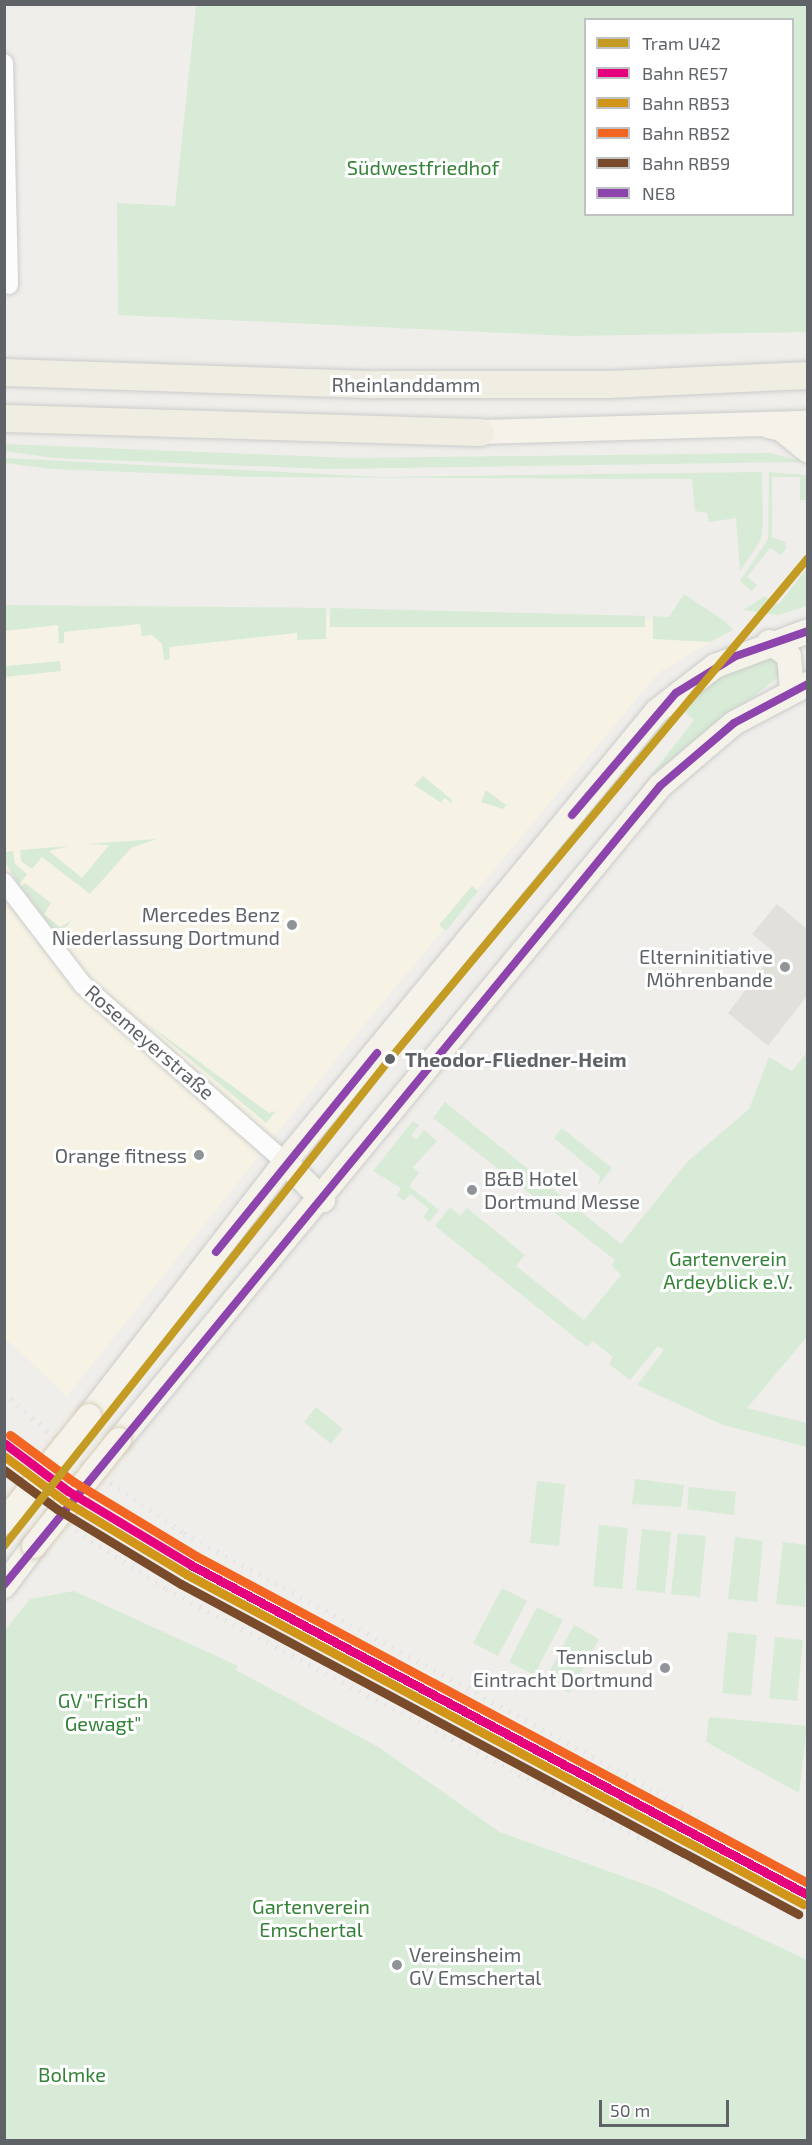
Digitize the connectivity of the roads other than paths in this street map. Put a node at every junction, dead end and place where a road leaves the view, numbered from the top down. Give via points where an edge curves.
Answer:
1 (4, 63) edge
2 (9, 285) dead end
3 (4, 372) edge
4 (807, 375) edge
5 (4, 418) edge
6 (807, 423) edge
7 (762, 426) junction
8 (480, 432) joint
9 (807, 451) edge
10 (807, 632) edge
11 (769, 642) junction
12 (800, 688) edge
13 (4, 882) edge
14 (285, 1162) junction
15 (323, 1200) junction
16 (4, 1522) edge
17 (4, 1586) edge

1 - 2 street
3 - 4 highway, Rheinlanddamm via 375,384 608,384
5 - 8 highway
6 - 7 main road
7 - 8 main road
7 - 9 main road via 781,429
10 - 11 main road
11 - 12 main road via 789,656
11 - 14 main road via 707,672 657,711
12 - 15 main road via 734,723 660,786
13 - 14 street, Rosemeyerstraße via 83,985
14 - 15 main road
14 - 16 main road, bridge
15 - 17 main road, bridge via 119,1440

